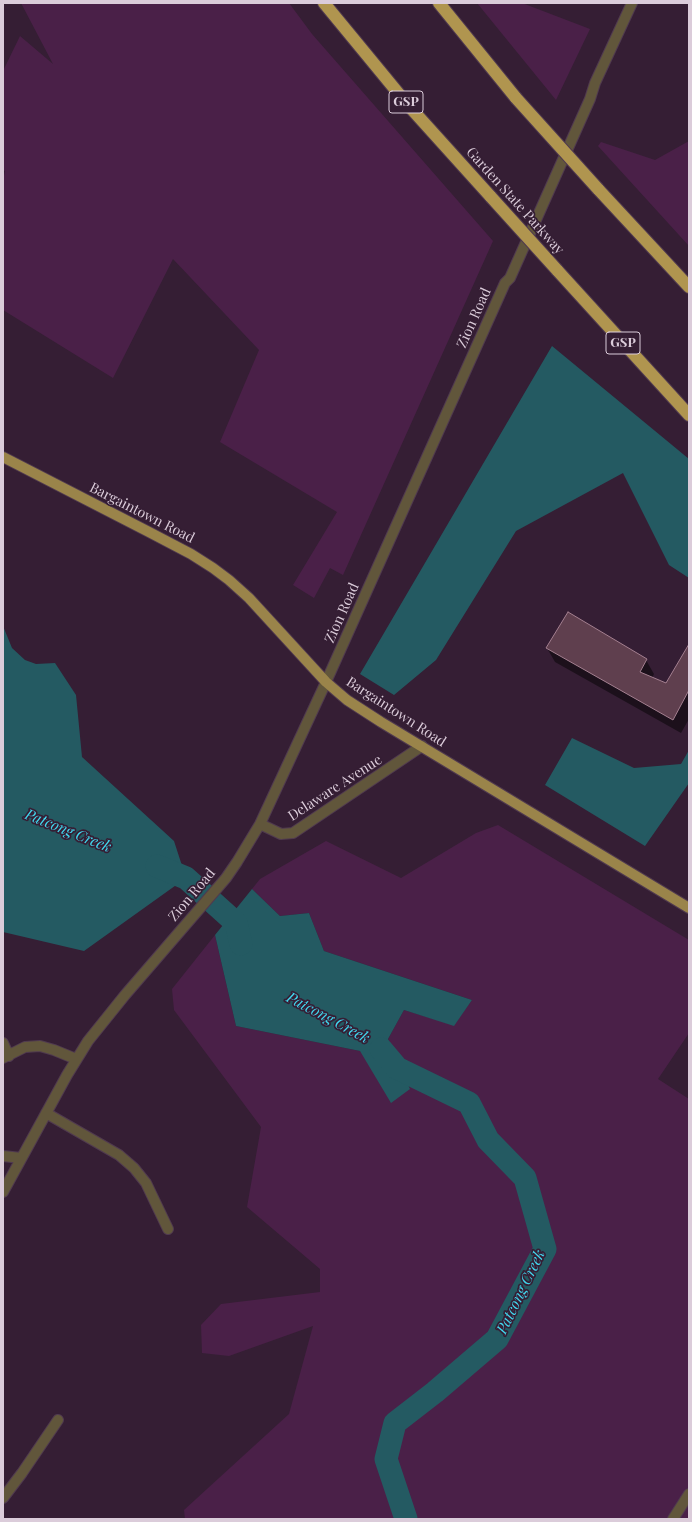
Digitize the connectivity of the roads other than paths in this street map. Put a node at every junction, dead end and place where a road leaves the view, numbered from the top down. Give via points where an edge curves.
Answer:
1 (324, 3) edge
2 (438, 3) edge
3 (632, 3) edge
4 (689, 287) edge
5 (689, 415) edge
6 (3, 457) edge
7 (326, 682) junction
8 (422, 746) junction
9 (260, 824) junction
10 (689, 908) edge
11 (3, 1044) edge
12 (6, 1057) edge
13 (76, 1059) junction
14 (46, 1113) junction
15 (3, 1156) edge
16 (22, 1158) junction
17 (4, 1185) edge
18 (168, 1229) dead end
19 (58, 1420) dead end
20 (689, 1494) edge
21 (3, 1498) edge
22 (673, 1519) edge

1 - 5 highway, Garden State Parkway / GSP, bridge via 408,105
2 - 4 highway, bridge via 516,98
3 - 7 street, Zion Road
6 - 7 main road, Bargaintown Road via 173,544 214,568 254,604
7 - 8 main road, Bargaintown Road via 359,708
7 - 9 street, Zion Road
8 - 9 street, Delaware Avenue via 293,833 281,834
8 - 10 main road, Bargaintown Road
9 - 13 street, Zion Road via 217,889 106,1019
11 - 12 street
12 - 13 street via 25,1047 40,1046
13 - 14 street, Zion Road
14 - 16 street, Zion Road
14 - 18 street via 119,1155 134,1168 146,1183
15 - 16 street
16 - 17 street, Zion Road
19 - 21 street
20 - 22 street

